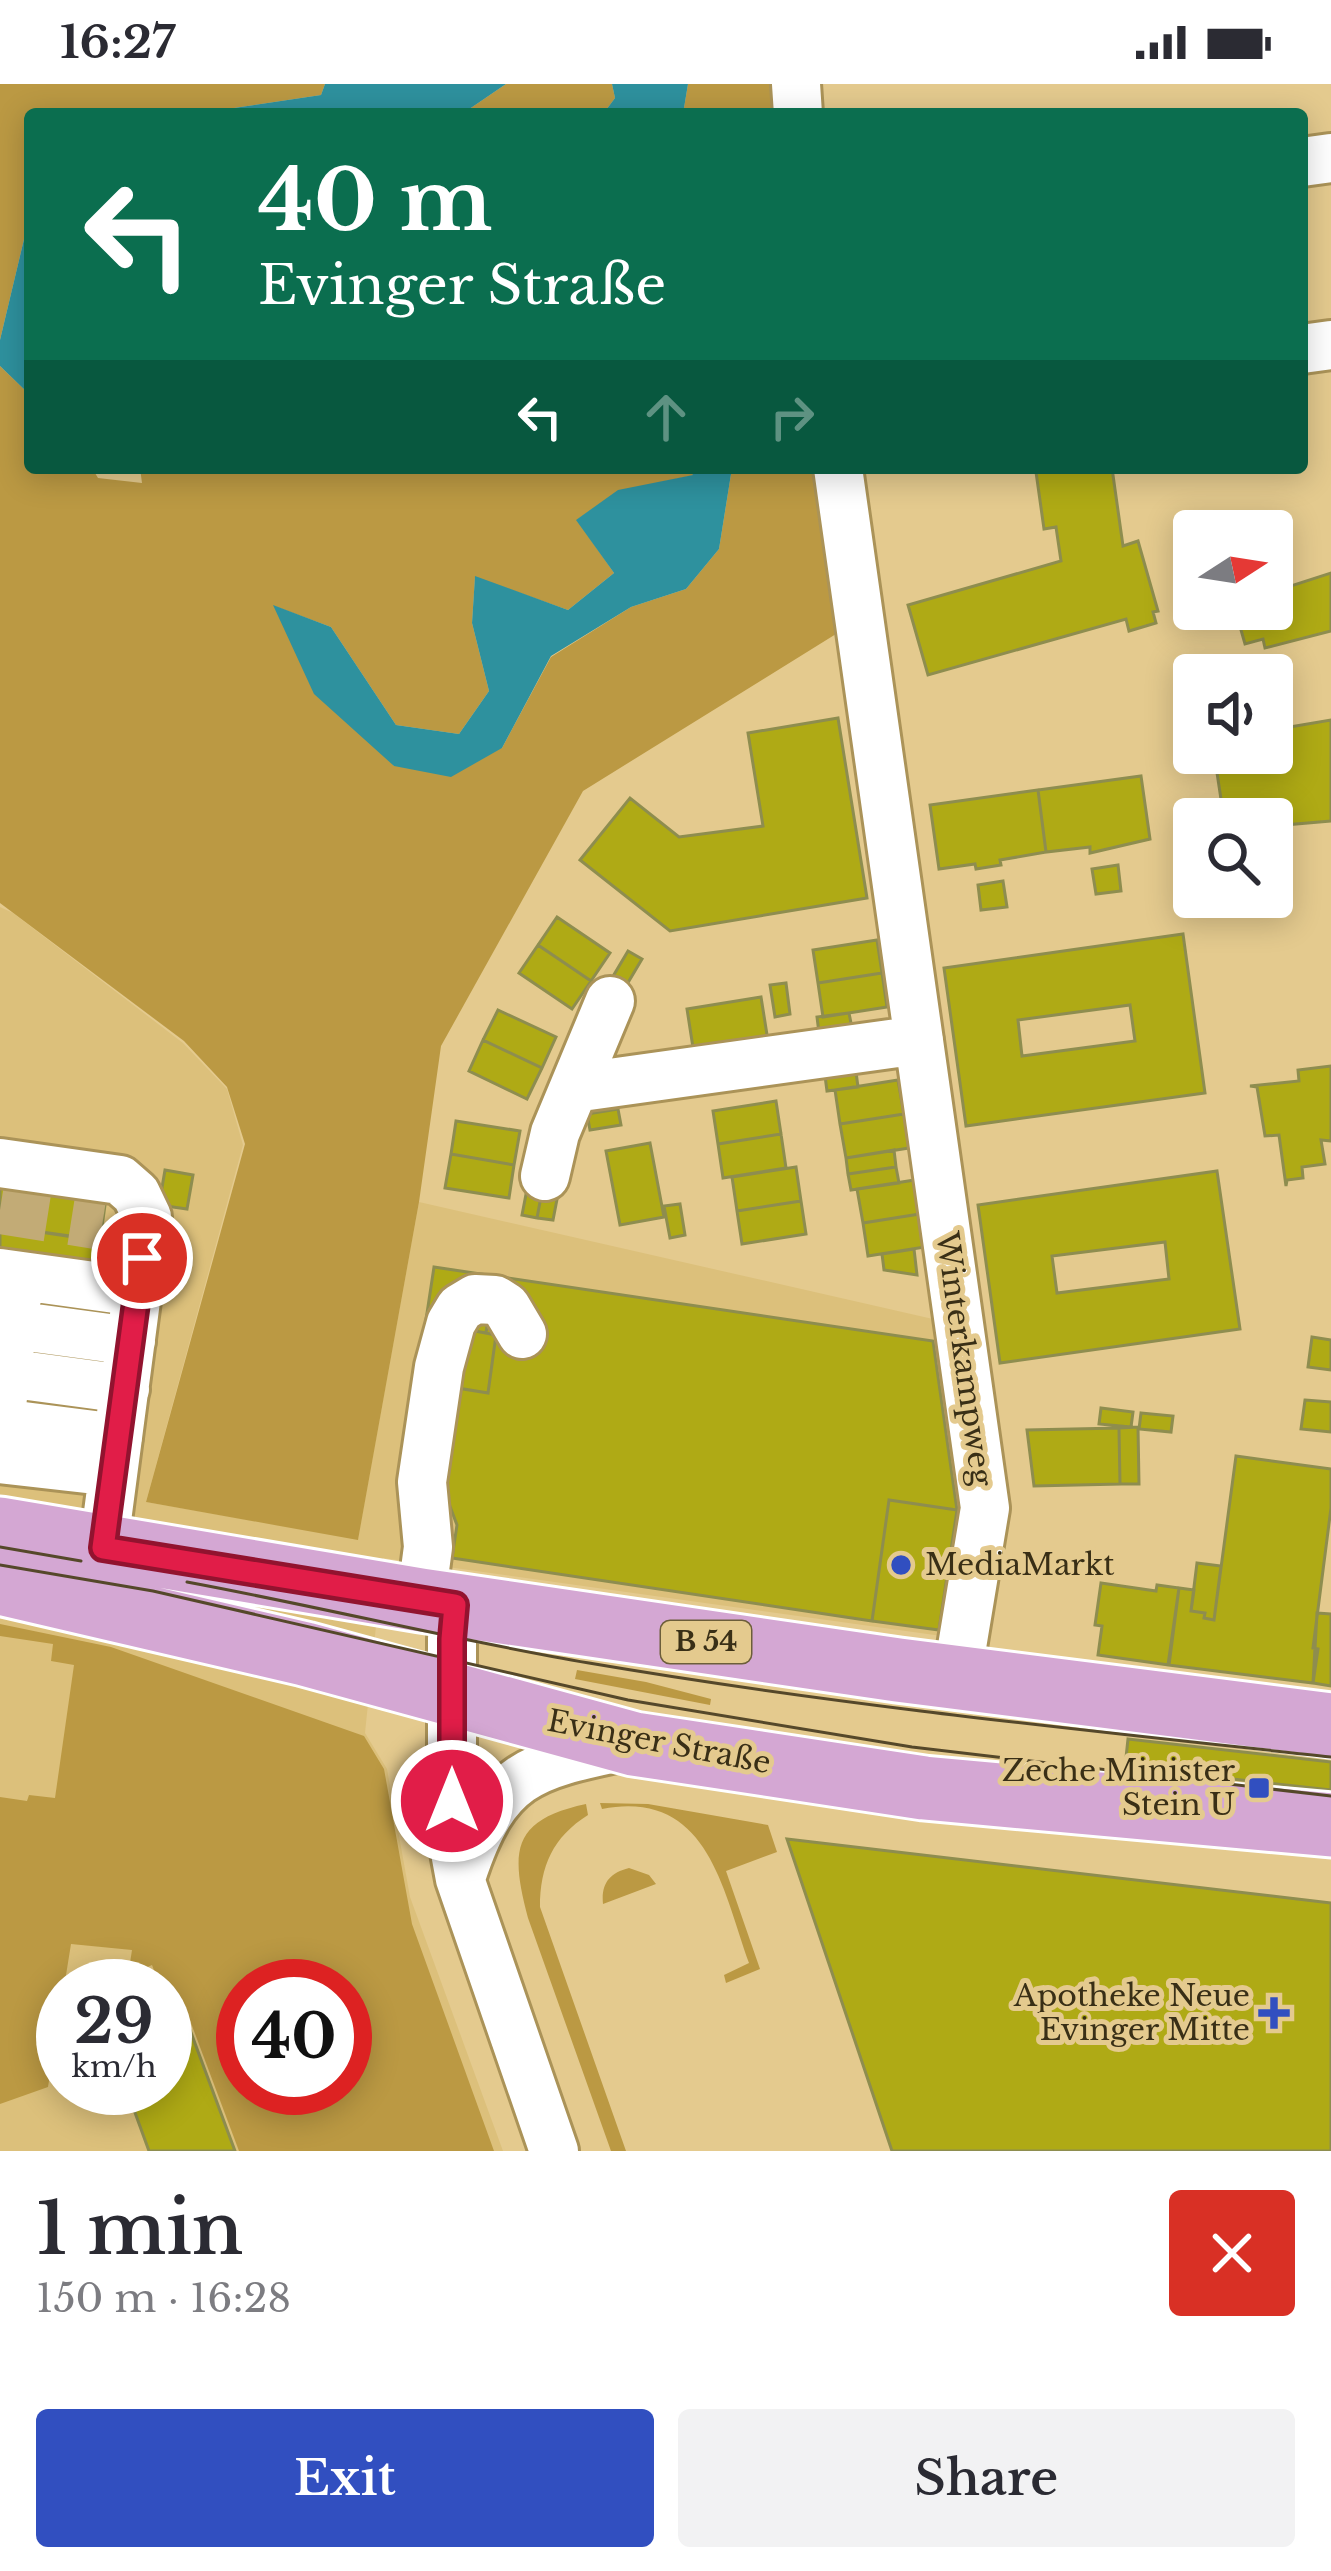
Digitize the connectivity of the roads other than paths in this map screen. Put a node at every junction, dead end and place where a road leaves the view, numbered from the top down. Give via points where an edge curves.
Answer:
1 (839, 474) edge
2 (610, 1001) dead end
3 (919, 1040) junction
4 (574, 1088) junction
5 (0, 1163) edge
6 (545, 1176) dead end
7 (132, 1248) junction
8 (10, 1274) edge
9 (14, 1324) junction
10 (522, 1334) dead end
11 (131, 1341) junction
12 (125, 1389) junction
13 (2, 1405) edge
14 (116, 1455) junction
15 (0, 1459) edge
16 (0, 1529) edge
17 (99, 1576) junction
18 (0, 1582) edge
19 (438, 1602) junction
20 (957, 1677) junction
21 (452, 1695) junction
22 (1331, 1725) edge
23 (634, 1744) junction
24 (1331, 1825) edge
25 (460, 1879) junction
26 (554, 2151) edge

1 - 3 street, Winterkampweg
2 - 4 street
3 - 4 street
3 - 20 street, Winterkampweg via 985,1508
4 - 6 street
5 - 7 street via 120,1180 136,1195
7 - 8 street
7 - 11 street
8 - 9 street
9 - 11 street
9 - 13 street
10 - 19 street via 495,1300 476,1299 451,1323 422,1482
11 - 12 street
12 - 13 street
12 - 14 street
13 - 14 street
14 - 15 street
14 - 17 street
16 - 17 main road, Evinger Straße / B 54
17 - 18 main road, Evinger Straße / B 54
17 - 19 main road, Evinger Straße / B 54
17 - 21 main road, Evinger Straße / B 54 via 305,1654
19 - 20 main road, Evinger Straße / B 54
19 - 21 street
20 - 22 main road, Evinger Straße / B 54
21 - 23 main road, Evinger Straße / B 54
21 - 25 street via 452,1836
23 - 24 main road, Evinger Straße / B 54 via 924,1788
23 - 25 street via 532,1769 499,1796
25 - 26 street

